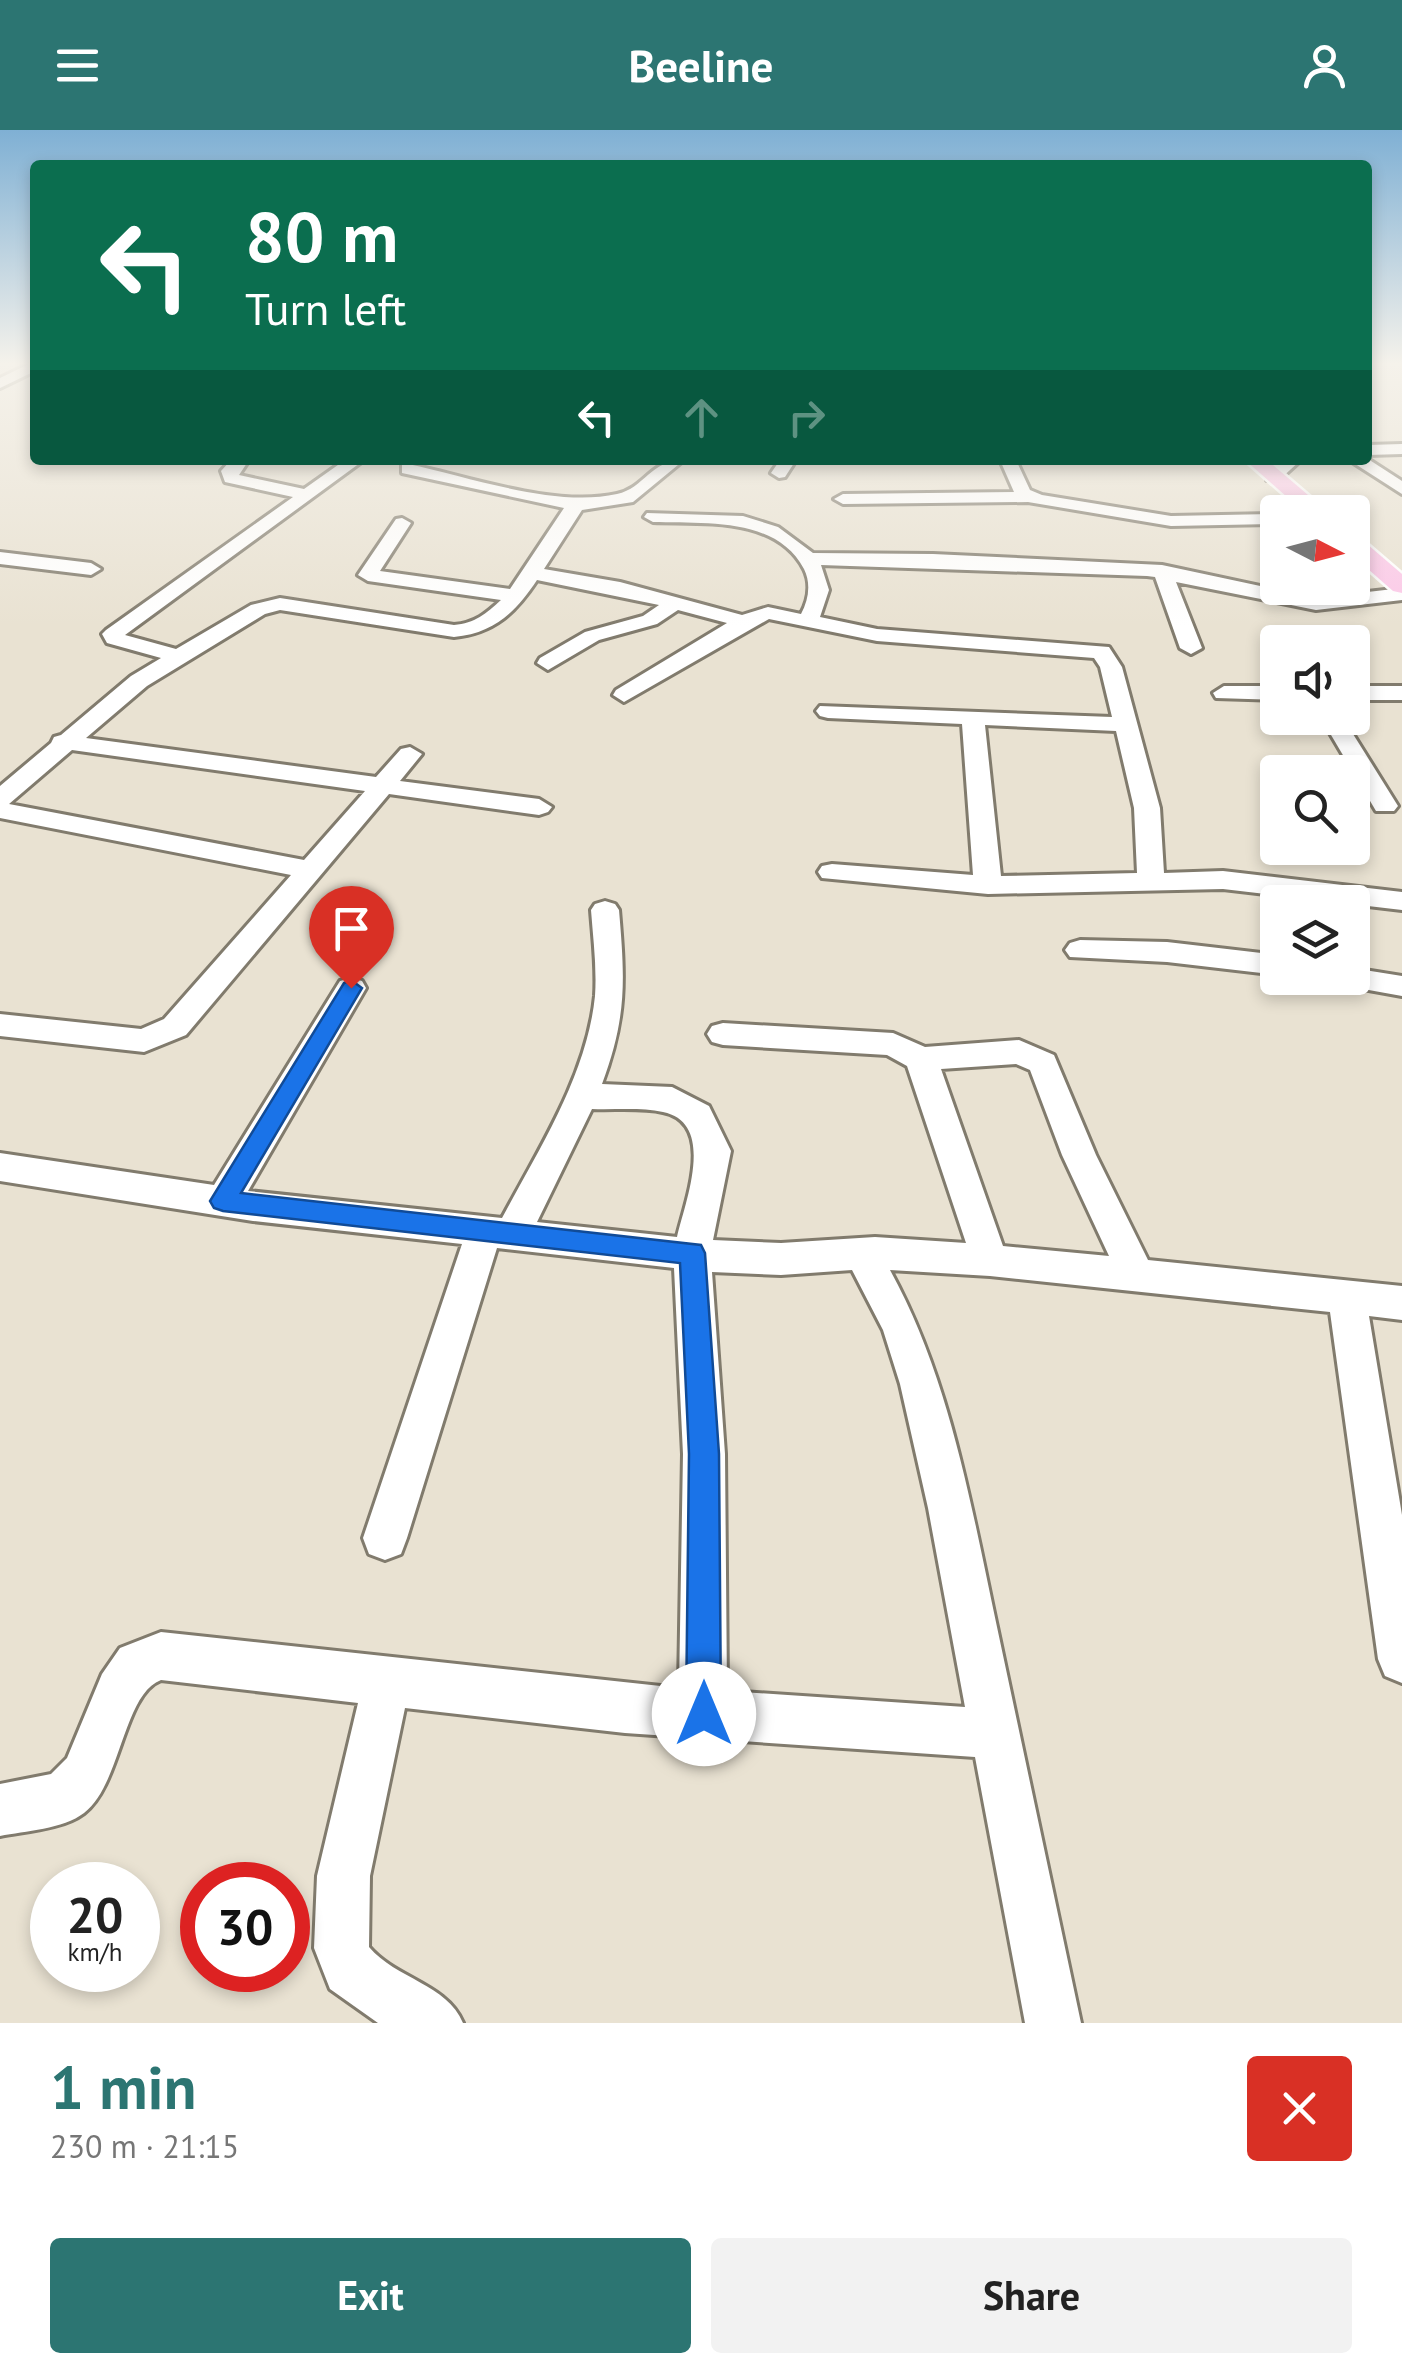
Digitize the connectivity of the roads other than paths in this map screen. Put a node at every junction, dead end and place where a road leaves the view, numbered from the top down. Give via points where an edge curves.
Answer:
1 (236, 465) edge
2 (349, 465) edge
3 (669, 465) edge
4 (1011, 465) edge
5 (1261, 465) edge
6 (1287, 465) edge
7 (1365, 465) edge
8 (408, 469) dead end
9 (1273, 476) junction
10 (1402, 489) edge
11 (306, 494) junction
12 (1296, 495) edge
13 (1028, 497) junction
14 (843, 499) dead end
15 (576, 505) junction
16 (653, 517) dead end
17 (1260, 519) edge
18 (402, 524) dead end
19 (0, 558) edge
20 (1370, 558) edge
21 (810, 559) junction
22 (90, 569) dead end
23 (1162, 571) junction
24 (534, 574) junction
25 (1402, 586) edge
26 (1402, 594) edge
27 (515, 596) junction
28 (676, 602) junction
29 (745, 622) junction
30 (807, 622) junction
31 (1191, 648) dead end
32 (177, 656) junction
33 (548, 663) dead end
34 (1224, 693) dead end
35 (1260, 693) edge
36 (1370, 693) edge
37 (1402, 693) edge
38 (624, 696) dead end
39 (828, 710) dead end
40 (973, 718) junction
41 (1127, 725) junction
42 (1342, 735) edge
43 (62, 742) junction
44 (410, 754) dead end
45 (385, 784) junction
46 (0, 799) edge
47 (1385, 806) dead end
48 (539, 807) dead end
49 (0, 810) edge
50 (311, 870) junction
51 (832, 872) dead end
52 (1151, 882) junction
53 (988, 884) junction
54 (1402, 901) edge
55 (605, 910) dead end
56 (1080, 950) dead end
57 (1260, 963) edge
58 (1370, 981) edge
59 (1402, 986) edge
60 (351, 988) dead end
61 (0, 1025) edge
62 (723, 1034) dead end
63 (921, 1059) junction
64 (580, 1096) junction
65 (0, 1167) edge
66 (223, 1201) junction
67 (499, 1231) junction
68 (692, 1253) junction
69 (862, 1254) junction
70 (990, 1260) junction
71 (1137, 1276) junction
72 (1348, 1297) junction
73 (1402, 1303) edge
74 (385, 1538) dead end
75 (1402, 1658) edge
76 (387, 1684) junction
77 (704, 1714) junction
78 (995, 1734) junction
79 (0, 1810) edge
80 (435, 2023) edge
81 (1053, 2023) edge

1 - 11 street via 232,478
2 - 11 street
3 - 15 street via 626,498
4 - 13 street
5 - 9 main road
6 - 9 street
7 - 10 street
8 - 15 street
9 - 12 main road
11 - 32 street via 113,634
13 - 14 street
13 - 17 street via 1171,521
15 - 24 street
16 - 21 street via 750,523
18 - 27 street via 368,575
19 - 22 street
20 - 25 main road
21 - 23 street
21 - 30 street via 820,592
23 - 26 street via 1316,604
23 - 31 street
24 - 27 street
24 - 28 street
27 - 32 street via 466,632 269,605
28 - 29 street
28 - 33 street via 650,620 592,636
29 - 30 street via 768,613
29 - 38 street
30 - 41 street via 877,636 1101,652
32 - 43 street
34 - 35 street
36 - 37 street
39 - 40 street
40 - 41 street
40 - 53 street
41 - 52 street via 1147,808
42 - 47 street
43 - 45 street
43 - 46 street
44 - 45 street
45 - 48 street
45 - 50 street
49 - 50 street
50 - 61 street via 193,1009 160,1036 125,1039
51 - 53 street
52 - 53 street
52 - 54 street via 1223,880
55 - 64 street via 609,1008
56 - 57 street
58 - 59 street
60 - 66 street
62 - 63 street via 894,1044
63 - 70 street
63 - 71 street via 1019,1052 1043,1063
64 - 67 street
64 - 68 street via 672,1100 697,1115 714,1162
65 - 66 street
66 - 67 street
67 - 68 street
67 - 74 street
68 - 69 street via 781,1259
68 - 77 street via 704,1454
69 - 70 street
69 - 78 street via 901,1327 920,1384
70 - 71 street
71 - 72 street
72 - 73 street
72 - 75 street
76 - 77 street
76 - 79 street via 161,1656 137,1666 119,1691 85,1776 64,1797
76 - 80 street via 347,1859 338,1948 350,1969
77 - 78 street
78 - 81 street

